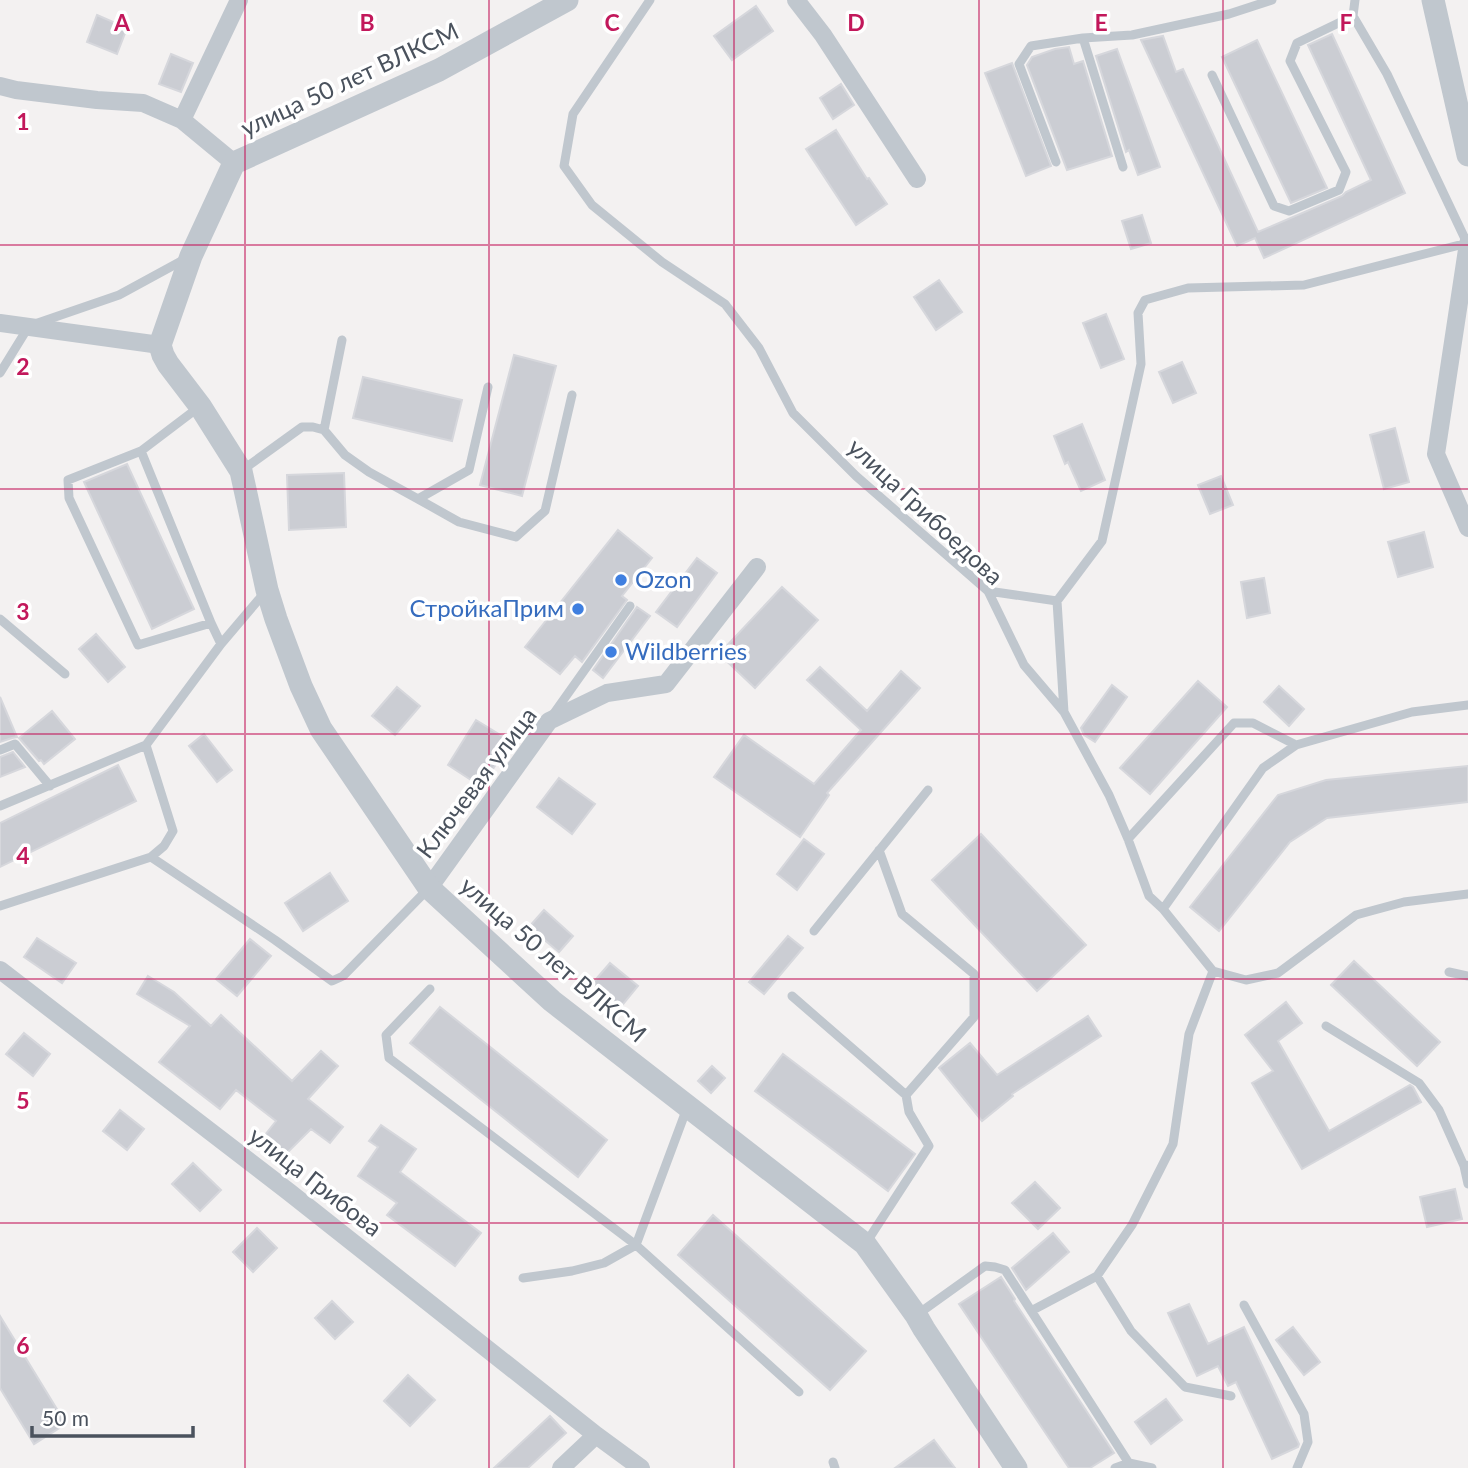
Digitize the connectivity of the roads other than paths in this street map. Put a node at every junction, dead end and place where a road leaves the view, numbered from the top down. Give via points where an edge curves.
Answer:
1 (239, 0) edge
2 (567, 0) edge
3 (650, 0) edge
4 (796, 0) edge
5 (1272, 0) edge
6 (1355, 0) edge
7 (1433, 0) edge
8 (1353, 16) junction
9 (1083, 38) junction
10 (1212, 75) dead end
11 (0, 86) edge
12 (182, 120) junction
13 (1468, 155) edge
14 (1056, 162) dead end
15 (234, 163) junction
16 (1123, 167) dead end
17 (917, 179) dead end
18 (1468, 243) edge
19 (191, 256) junction
20 (0, 323) edge
21 (29, 326) junction
22 (342, 340) dead end
23 (160, 345) junction
24 (0, 373) edge
25 (488, 387) dead end
26 (572, 395) dead end
27 (200, 406) junction
28 (324, 430) junction
29 (141, 451) junction
30 (241, 471) junction
31 (418, 499) junction
32 (1468, 528) edge
33 (757, 567) dead end
34 (267, 590) junction
35 (988, 591) junction
36 (1057, 601) junction
37 (631, 606) dead end
38 (0, 618) edge
39 (211, 623) junction
40 (221, 644) junction
41 (65, 674) dead end
42 (1468, 705) edge
43 (1064, 712) junction
44 (549, 720) junction
45 (146, 745) junction
46 (1296, 745) junction
47 (0, 750) edge
48 (50, 786) junction
49 (928, 790) dead end
50 (0, 806) edge
51 (1128, 839) junction
52 (879, 850) junction
53 (151, 857) junction
54 (429, 888) junction
55 (1468, 894) edge
56 (0, 906) edge
57 (1163, 909) junction
58 (814, 931) dead end
59 (0, 970) edge
60 (1213, 971) junction
61 (1449, 972) dead end
62 (1468, 976) edge
63 (430, 989) dead end
64 (792, 996) dead end
65 (1326, 1026) dead end
66 (906, 1095) junction
67 (688, 1106) junction
68 (1466, 1166) edge
69 (1468, 1184) edge
70 (865, 1244) junction
71 (636, 1245) junction
72 (1097, 1276) junction
73 (523, 1278) dead end
74 (1244, 1305) dead end
75 (1031, 1311) junction
76 (916, 1315) junction
77 (799, 1392) dead end
78 (1231, 1396) dead end
79 (596, 1435) junction
80 (1130, 1466) edge
81 (561, 1468) edge
82 (641, 1468) edge
83 (1016, 1468) edge
84 (1115, 1468) edge
85 (1152, 1468) edge
86 (1297, 1468) edge

1 - 12 street
2 - 15 street, улица 50 лет ВЛКСМ via 439,70
3 - 35 lane, улица Грибоедова via 573,114 564,166 592,205 662,262 725,303 759,348 793,413 856,476
4 - 17 street
5 - 9 lane via 1132,35
6 - 8 lane
7 - 13 street
8 - 10 lane via 1297,43 1290,61 1346,172 1339,190 1289,211 1274,206
8 - 18 lane via 1387,74
9 - 14 lane via 1031,46 1019,64
9 - 16 lane
11 - 12 street via 143,103
12 - 15 street
15 - 19 street, улица 50 лет ВЛКСМ
18 - 32 street via 1436,454
18 - 36 lane via 1304,285 1188,288 1145,300 1138,313 1141,364 1102,541
19 - 21 lane via 119,295
19 - 23 street, улица 50 лет ВЛКСМ
20 - 21 street
21 - 23 street
21 - 24 lane
22 - 28 lane
23 - 27 street, улица 50 лет ВЛКСМ via 168,364
25 - 31 lane via 469,470
26 - 31 lane via 545,511 516,537 460,522
27 - 29 lane
27 - 30 street, улица 50 лет ВЛКСМ
28 - 30 lane via 302,427
28 - 31 lane via 345,455
29 - 39 lane
29 - 39 lane via 68,480 69,498 138,645
30 - 34 street, улица 50 лет ВЛКСМ
33 - 44 street, Ключевая улица via 666,684 607,694
34 - 40 lane
34 - 54 street, улица 50 лет ВЛКСМ via 321,729
35 - 36 lane
35 - 43 lane, улица Грибоедова via 1024,665
36 - 43 lane
37 - 44 lane
38 - 41 lane
39 - 40 lane
40 - 45 lane
42 - 46 lane via 1412,712
43 - 51 lane, улица Грибоедова
44 - 54 street, Ключевая улица
45 - 48 lane
45 - 53 lane via 173,831
46 - 51 lane via 1253,723 1234,723
46 - 57 lane via 1264,768
47 - 48 lane via 15,744
48 - 50 lane
49 - 52 lane
51 - 57 lane, улица Грибоедова via 1149,896
52 - 58 lane
52 - 66 lane via 902,914 974,974 974,1017
53 - 54 lane via 332,981 343,976
53 - 56 lane
54 - 67 street, улица 50 лет ВЛКСМ via 552,1001
55 - 60 lane via 1404,902 1356,915 1278,973 1246,980
57 - 60 lane, улица Грибоедова
59 - 79 street, улица Грибова
60 - 72 lane via 1189,1034 1172,1144 1132,1225
61 - 62 lane
63 - 71 lane via 386,1035 389,1058
64 - 66 lane
65 - 68 lane via 1419,1083 1439,1110
66 - 70 lane via 909,1112 929,1146
67 - 70 street, улица 50 лет ВЛКСМ
67 - 71 lane
68 - 69 lane
70 - 76 street, улица 50 лет ВЛКСМ
71 - 73 lane via 604,1263
71 - 77 lane
72 - 75 lane
72 - 78 lane via 1131,1331 1185,1387
74 - 86 lane via 1304,1413 1308,1441
75 - 76 lane via 1005,1270 985,1266
75 - 80 lane
76 - 83 street, улица 50 лет ВЛКСМ
79 - 81 street
79 - 82 street, улица Грибова
80 - 84 lane
80 - 85 lane

